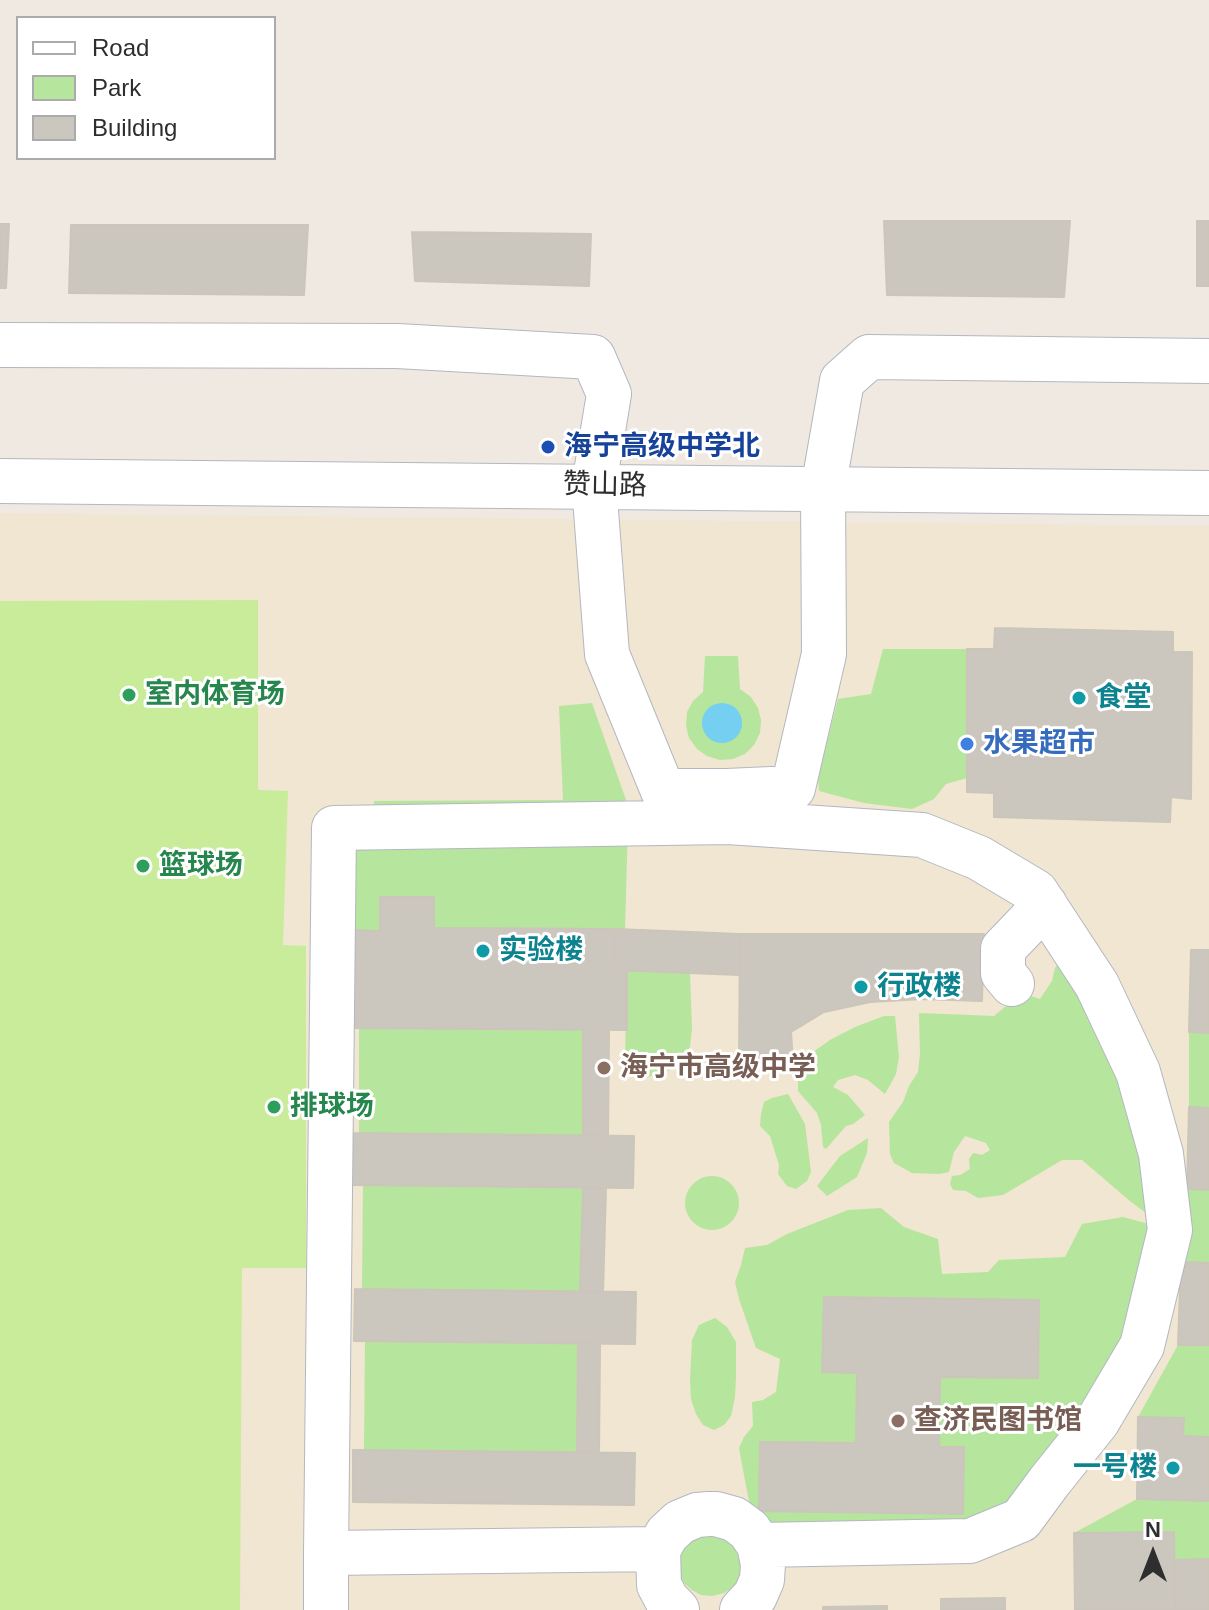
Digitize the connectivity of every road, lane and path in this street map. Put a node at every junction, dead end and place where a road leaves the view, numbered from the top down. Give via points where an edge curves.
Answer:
1 (0, 345) edge
2 (1209, 361) edge
3 (0, 481) edge
4 (594, 485) junction
5 (823, 489) junction
6 (1209, 493) edge
7 (728, 807) junction
8 (1045, 905) junction
9 (1012, 984) dead end
10 (759, 1545) junction
11 (658, 1550) junction
12 (326, 1553) junction
13 (670, 1607) edge
14 (326, 1610) edge
15 (743, 1610) edge

1 - 4 street via 397,346 593,357 609,394
2 - 5 street via 869,357 842,381
3 - 4 street, 赞山路
4 - 5 street, 赞山路
4 - 7 street via 607,654 663,791
5 - 6 street, 赞山路
5 - 7 street via 824,654 793,788
7 - 8 street via 922,835 979,858 1036,892
7 - 12 street via 334,828
8 - 9 street via 1003,949 1003,973
8 - 10 street via 1097,985 1138,1072 1161,1154 1170,1230 1142,1346 1097,1422 1021,1520 970,1541
10 - 11 street via 734,1519 709,1514 680,1522
10 - 15 street via 762,1580
11 - 12 street
11 - 13 street via 659,1585
12 - 14 street

